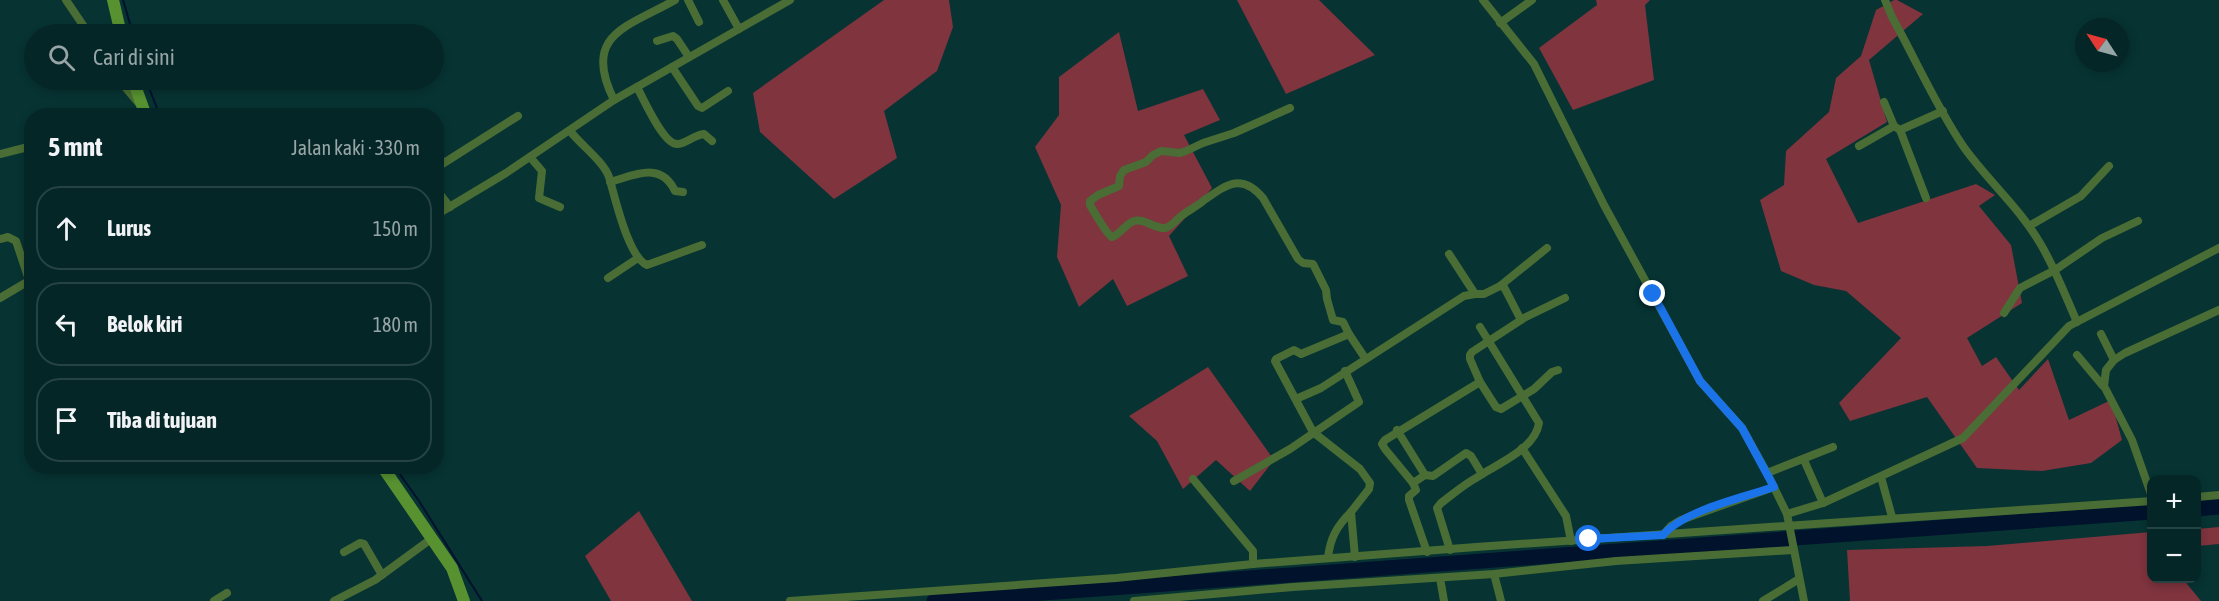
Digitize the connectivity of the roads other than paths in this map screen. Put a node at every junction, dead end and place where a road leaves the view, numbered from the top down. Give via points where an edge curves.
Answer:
1 (66, 0) edge
2 (113, 0) edge
3 (675, 0) edge
4 (688, 0) edge
5 (723, 0) edge
6 (790, 0) edge
7 (1483, 0) edge
8 (1532, 0) edge
9 (1885, 0) edge
10 (699, 21) dead end
11 (1500, 23) junction
12 (82, 24) edge
13 (119, 24) edge
14 (739, 29) junction
15 (657, 41) dead end
16 (689, 57) junction
17 (672, 67) junction
18 (637, 87) junction
19 (126, 90) edge
20 (136, 90) edge
21 (728, 91) dead end
22 (614, 100) junction
23 (1884, 102) dead end
24 (139, 108) edge
25 (141, 108) edge
26 (1290, 108) dead end
27 (1943, 111) junction
28 (518, 116) dead end
29 (1897, 128) junction
30 (570, 131) junction
31 (712, 141) dead end
32 (1859, 146) dead end
33 (24, 148) edge
34 (0, 154) edge
35 (530, 157) junction
36 (444, 163) edge
37 (2109, 166) dead end
38 (610, 182) junction
39 (683, 192) dead end
40 (1926, 198) dead end
41 (444, 199) edge
42 (450, 207) junction
43 (561, 207) dead end
44 (444, 210) edge
45 (2139, 221) dead end
46 (2029, 226) junction
47 (0, 239) edge
48 (702, 245) dead end
49 (1547, 248) dead end
50 (2219, 248) edge
51 (1449, 254) dead end
52 (638, 258) junction
53 (24, 263) edge
54 (2055, 270) junction
55 (608, 278) dead end
56 (24, 286) edge
57 (1500, 286) junction
58 (1475, 294) junction
59 (0, 298) edge
60 (1565, 298) dead end
61 (2219, 310) edge
62 (2004, 313) dead end
63 (1521, 320) junction
64 (2077, 322) junction
65 (1480, 327) dead end
66 (1349, 334) junction
67 (2101, 334) dead end
68 (1488, 340) junction
69 (2077, 355) dead end
70 (1365, 358) junction
71 (2114, 360) junction
72 (1558, 370) dead end
73 (1345, 371) junction
74 (1480, 382) junction
75 (2104, 386) junction
76 (1524, 395) junction
77 (1296, 399) junction
78 (1397, 430) junction
79 (1313, 432) junction
80 (1833, 447) dead end
81 (1522, 448) junction
82 (1804, 460) junction
83 (1767, 473) junction
84 (387, 474) edge
85 (1482, 474) junction
86 (1425, 475) junction
87 (1881, 477) junction
88 (1193, 479) dead end
89 (1234, 481) dead end
90 (1413, 483) junction
91 (1774, 487) junction
92 (2147, 487) edge
93 (2219, 495) edge
94 (2201, 497) edge
95 (2147, 499) edge
96 (1823, 503) junction
97 (1351, 512) junction
98 (1786, 514) junction
99 (1892, 517) junction
100 (1790, 527) junction
101 (1663, 535) junction
102 (431, 539) junction
103 (1571, 541) junction
104 (1450, 549) junction
105 (1793, 549) junction
106 (344, 552) dead end
107 (1427, 552) junction
108 (1354, 556) junction
109 (1328, 558) junction
110 (1253, 564) junction
111 (1494, 574) junction
112 (382, 575) junction
113 (1440, 578) junction
114 (1799, 579) junction
115 (227, 593) dead end
116 (214, 601) edge
117 (334, 601) edge
118 (464, 601) edge
119 (790, 601) edge
120 (1134, 601) edge
121 (1444, 601) edge
122 (1501, 601) edge
123 (1763, 601) edge
124 (1804, 601) edge

1 - 12 street
2 - 13 main road
3 - 22 street via 618,30 608,43 602,66
4 - 10 street
5 - 14 street
6 - 14 street
7 - 11 street
8 - 11 street
9 - 27 street
11 - 83 street via 1534,64 1604,205 1700,381 1742,428
14 - 16 street
15 - 16 street via 673,36
16 - 17 street
17 - 18 street
17 - 21 street via 702,108
18 - 22 street
18 - 31 street via 664,137 672,144 704,134
19 - 24 street
20 - 25 main road
22 - 30 street
23 - 29 street
26 - 66 street via 1180,153 1161,151 1125,170 1119,186 1098,195 1090,205 1112,237 1132,221 1168,227 1218,190 1236,183 1247,184 1263,198 1298,259 1313,264 1326,290 1333,320 1343,322
27 - 29 street
27 - 46 street via 1980,170
28 - 36 street
29 - 32 street
29 - 40 street
30 - 35 street
30 - 38 street via 606,170
33 - 34 street
35 - 42 street
35 - 43 street via 542,171 539,198
37 - 46 street via 2081,196
38 - 39 street via 655,172 668,180 675,191
38 - 52 street
41 - 42 street
42 - 44 street
45 - 54 street via 2102,238
46 - 54 street
47 - 53 street via 16,241
48 - 52 street via 647,265
49 - 57 street
50 - 64 street
51 - 58 street
52 - 55 street
54 - 62 street via 2020,288
54 - 64 street
56 - 59 street
57 - 58 street
57 - 63 street via 1505,288
58 - 70 street via 1464,296
60 - 63 street
61 - 71 street
63 - 68 street
64 - 87 street via 2060,335 1963,438
65 - 68 street
66 - 70 street
66 - 77 street via 1300,354 1294,350 1276,359
67 - 71 street
68 - 74 street via 1470,355
68 - 76 street
69 - 75 street
70 - 73 street
71 - 75 street via 2104,374
72 - 76 street
73 - 77 street
73 - 79 street via 1359,402
74 - 76 street via 1498,409
74 - 78 street
75 - 92 street via 2132,440
76 - 81 street via 1539,423
77 - 79 street
78 - 86 street
78 - 90 street via 1382,444
79 - 89 street
79 - 97 street via 1360,469 1370,483
80 - 82 street
81 - 85 street
81 - 103 street via 1566,516
82 - 83 street
82 - 96 street
83 - 91 street
84 - 102 main road
85 - 86 street via 1466,453 1433,476
85 - 104 street via 1437,508
86 - 90 street
87 - 96 street
87 - 99 street
88 - 110 street via 1253,551
90 - 107 street via 1416,490 1409,500
91 - 98 street
91 - 101 street via 1691,515
93 - 94 street
95 - 99 street
96 - 98 street
97 - 108 street
97 - 109 street via 1334,533
98 - 100 street
99 - 100 street
100 - 101 street
100 - 105 street
101 - 103 street
102 - 112 street
102 - 118 main road via 452,568
103 - 104 street
104 - 107 street
105 - 111 street
105 - 114 street
106 - 112 street via 364,544
107 - 108 street
108 - 109 street
109 - 110 street
110 - 119 street via 1116,578
111 - 113 street
111 - 122 street
112 - 117 street
113 - 120 street
113 - 121 street
114 - 123 street
114 - 124 street
115 - 116 street

